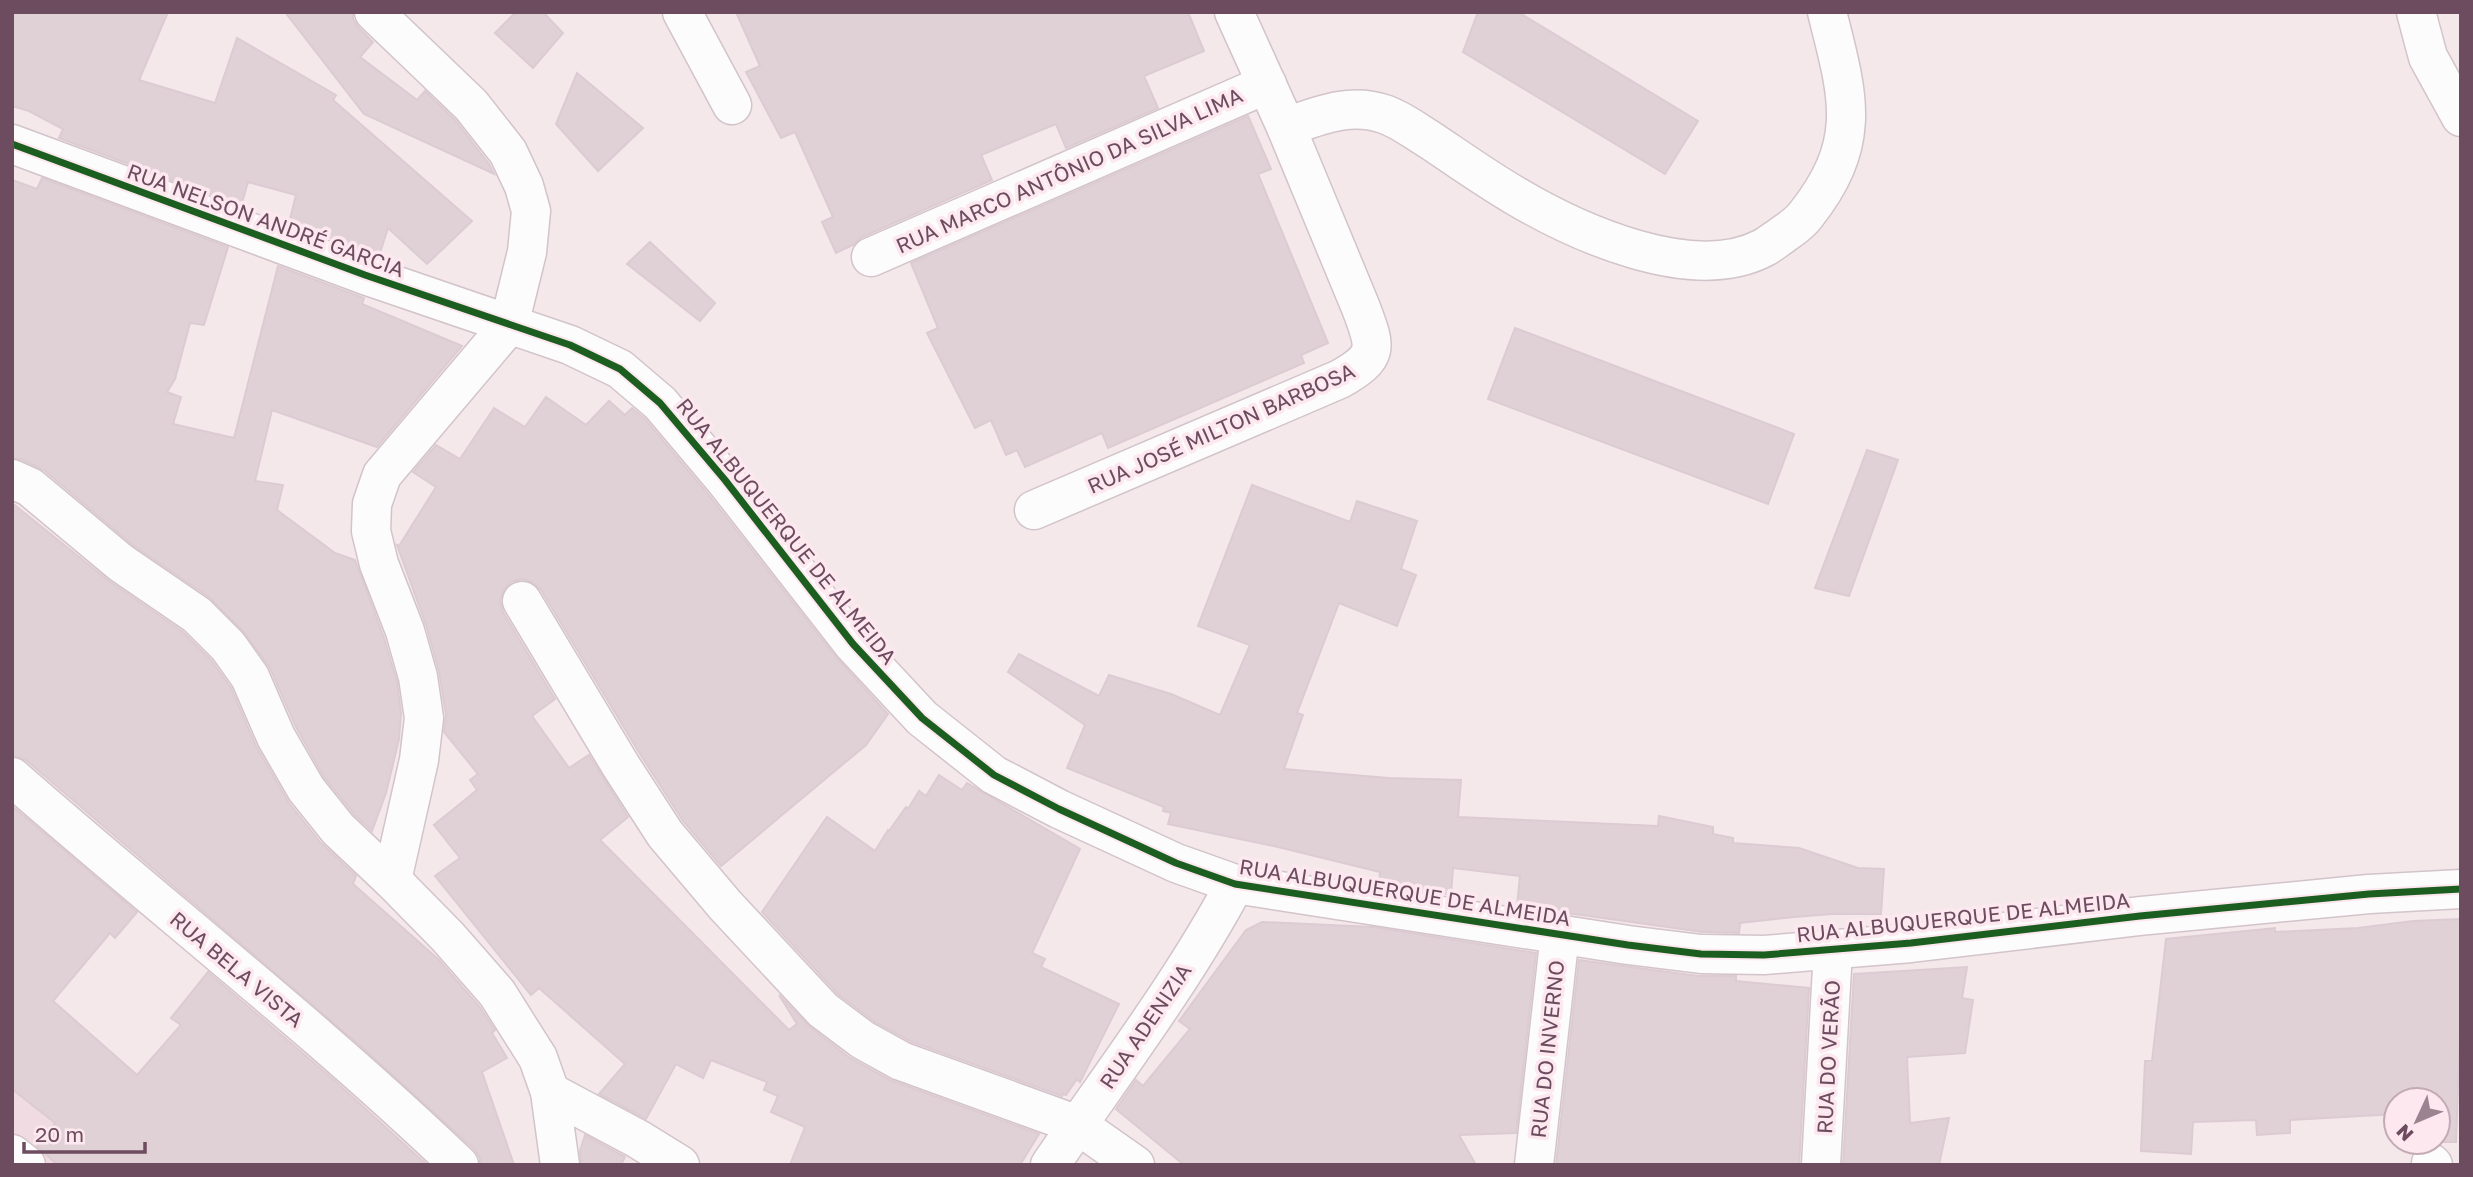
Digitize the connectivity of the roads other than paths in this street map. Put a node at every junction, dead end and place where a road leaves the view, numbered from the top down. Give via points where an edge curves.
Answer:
1 (374, 12) edge
2 (682, 12) edge
3 (1234, 12) edge
4 (1827, 12) edge
5 (2416, 12) edge
6 (1267, 84) junction
7 (732, 105) dead end
8 (2461, 117) edge
9 (1286, 127) junction
10 (12, 144) edge
11 (871, 257) dead end
12 (509, 325) junction
13 (12, 479) edge
14 (1034, 510) dead end
15 (522, 601) dead end
16 (12, 777) edge
17 (392, 880) junction
18 (2457, 883) edge
19 (1234, 884) junction
20 (1560, 934) junction
21 (1833, 950) junction
22 (550, 1092) junction
23 (1078, 1125) junction
24 (12, 1154) edge
25 (26, 1165) edge
26 (459, 1165) edge
27 (560, 1165) edge
28 (680, 1165) edge
29 (1050, 1165) edge
30 (1135, 1165) edge
31 (1534, 1165) edge
32 (1821, 1165) edge

1 - 12 street via 471,105 508,152 524,186 531,211 527,251
2 - 7 street
3 - 6 street, RUA JOSÉ MILTON BARBOSA
4 - 9 street via 1843,76 1847,118 1840,157 1824,192 1800,222 1763,249 1724,260 1687,260 1643,252 1570,225 1384,114 1362,109 1335,111
5 - 8 street via 2428,57
6 - 9 street, RUA JOSÉ MILTON BARBOSA
6 - 11 street, RUA MARCO ANTÔNIO DA SILVA LIMA
9 - 14 street, RUA JOSÉ MILTON BARBOSA via 1370,333 1369,359 1340,379
10 - 12 street, RUA NELSON ANDRÉ GARCIA
12 - 17 street via 382,475 372,504 371,531 379,564 405,631 424,718
12 - 19 street, RUA ALBUQUERQUE DE ALMEIDA via 569,345 620,369 660,402 853,644 922,718 994,775 1164,857
13 - 17 street via 30,487 121,563 197,615 228,646 250,677 276,737 306,789 338,829
15 - 23 street via 666,834 823,1010 901,1061
16 - 26 street, RUA BELA VISTA via 329,1045
17 - 22 street via 496,993 538,1058
18 - 21 street, RUA ALBUQUERQUE DE ALMEIDA
19 - 20 street, RUA ALBUQUERQUE DE ALMEIDA
19 - 23 street, RUA ADENIZIA via 1151,1020
20 - 21 street, RUA ALBUQUERQUE DE ALMEIDA via 1701,954
20 - 31 street, RUA DO INVERNO
21 - 32 street, RUA DO VERÃO
22 - 27 street
22 - 28 street
23 - 29 street, RUA ADENIZIA
23 - 30 street
24 - 25 street

